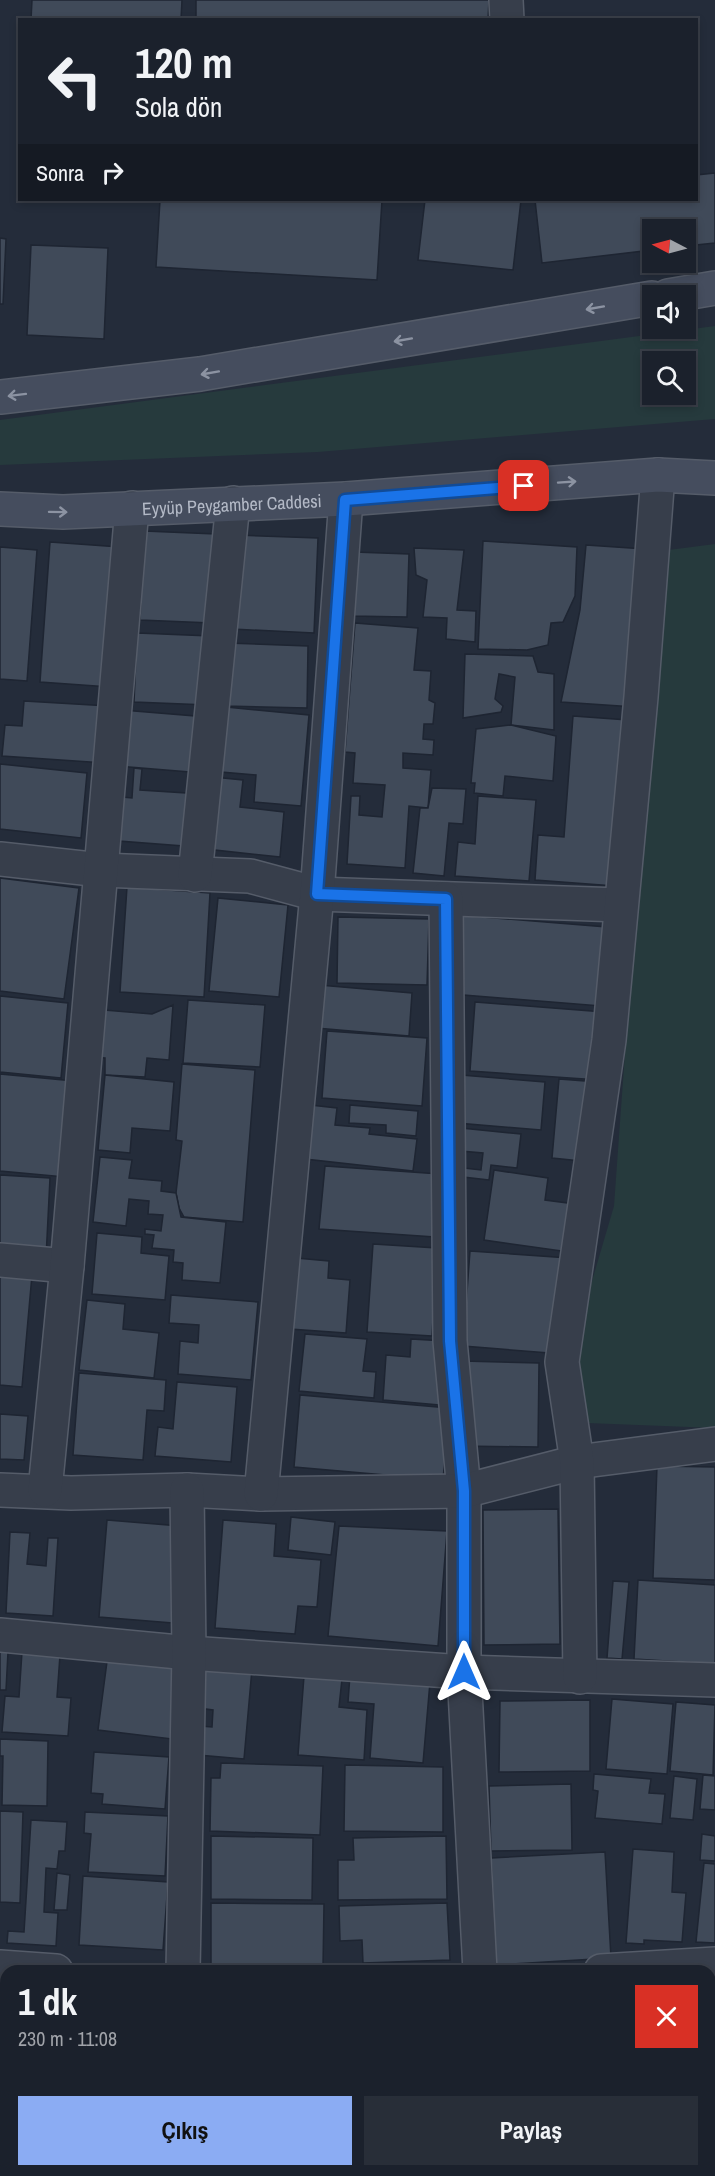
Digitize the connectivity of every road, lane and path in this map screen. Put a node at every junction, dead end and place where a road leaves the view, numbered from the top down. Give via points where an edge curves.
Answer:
1 (506, 0) edge
2 (507, 18) edge
3 (715, 288) edge
4 (696, 291) edge
5 (642, 300) edge
6 (0, 397) edge
7 (658, 475) junction
8 (715, 478) edge
9 (345, 500) junction
10 (233, 503) junction
11 (132, 508) junction
12 (0, 509) edge
13 (0, 859) edge
14 (101, 870) junction
15 (195, 875) junction
16 (317, 894) junction
17 (446, 899) junction
18 (620, 905) junction
19 (0, 1260) edge
20 (68, 1266) junction
21 (715, 1444) edge
22 (578, 1462) junction
23 (0, 1490) edge
24 (187, 1490) junction
25 (45, 1491) junction
26 (464, 1491) junction
27 (261, 1494) junction
28 (0, 1635) edge
29 (189, 1653) junction
30 (464, 1672) junction
31 (580, 1677) junction
32 (715, 1680) edge
33 (715, 1964) edge
34 (183, 1965) edge
35 (480, 1965) edge
36 (699, 1965) edge

1 - 2 street
3 - 4 main road
5 -> 6 main road via 200,374
7 - 8 main road, Eyyüp Peygamber Caddesi
9 -> 7 main road, Eyyüp Peygamber Caddesi
7 - 18 street
9 - 10 main road, Eyyüp Peygamber Caddesi
9 - 16 street
10 - 11 main road, Eyyüp Peygamber Caddesi
10 - 15 street
12 -> 11 main road, Eyyüp Peygamber Caddesi via 63,512
11 - 14 street
13 - 14 street
14 - 15 street
14 - 20 street
15 - 16 street via 250,876
16 - 17 street
16 - 27 street
17 - 18 street
17 - 26 street via 450,1341
18 - 22 street via 609,1040 562,1362
19 - 20 street
20 - 25 street
21 - 22 street
22 - 26 street
22 - 31 street
23 - 25 street
24 - 25 street
24 - 27 street
24 - 29 street
26 - 27 street
26 - 30 street
28 - 29 street
29 - 30 street
29 - 34 street
30 - 31 street
30 - 35 street
31 - 32 street
33 - 36 street

